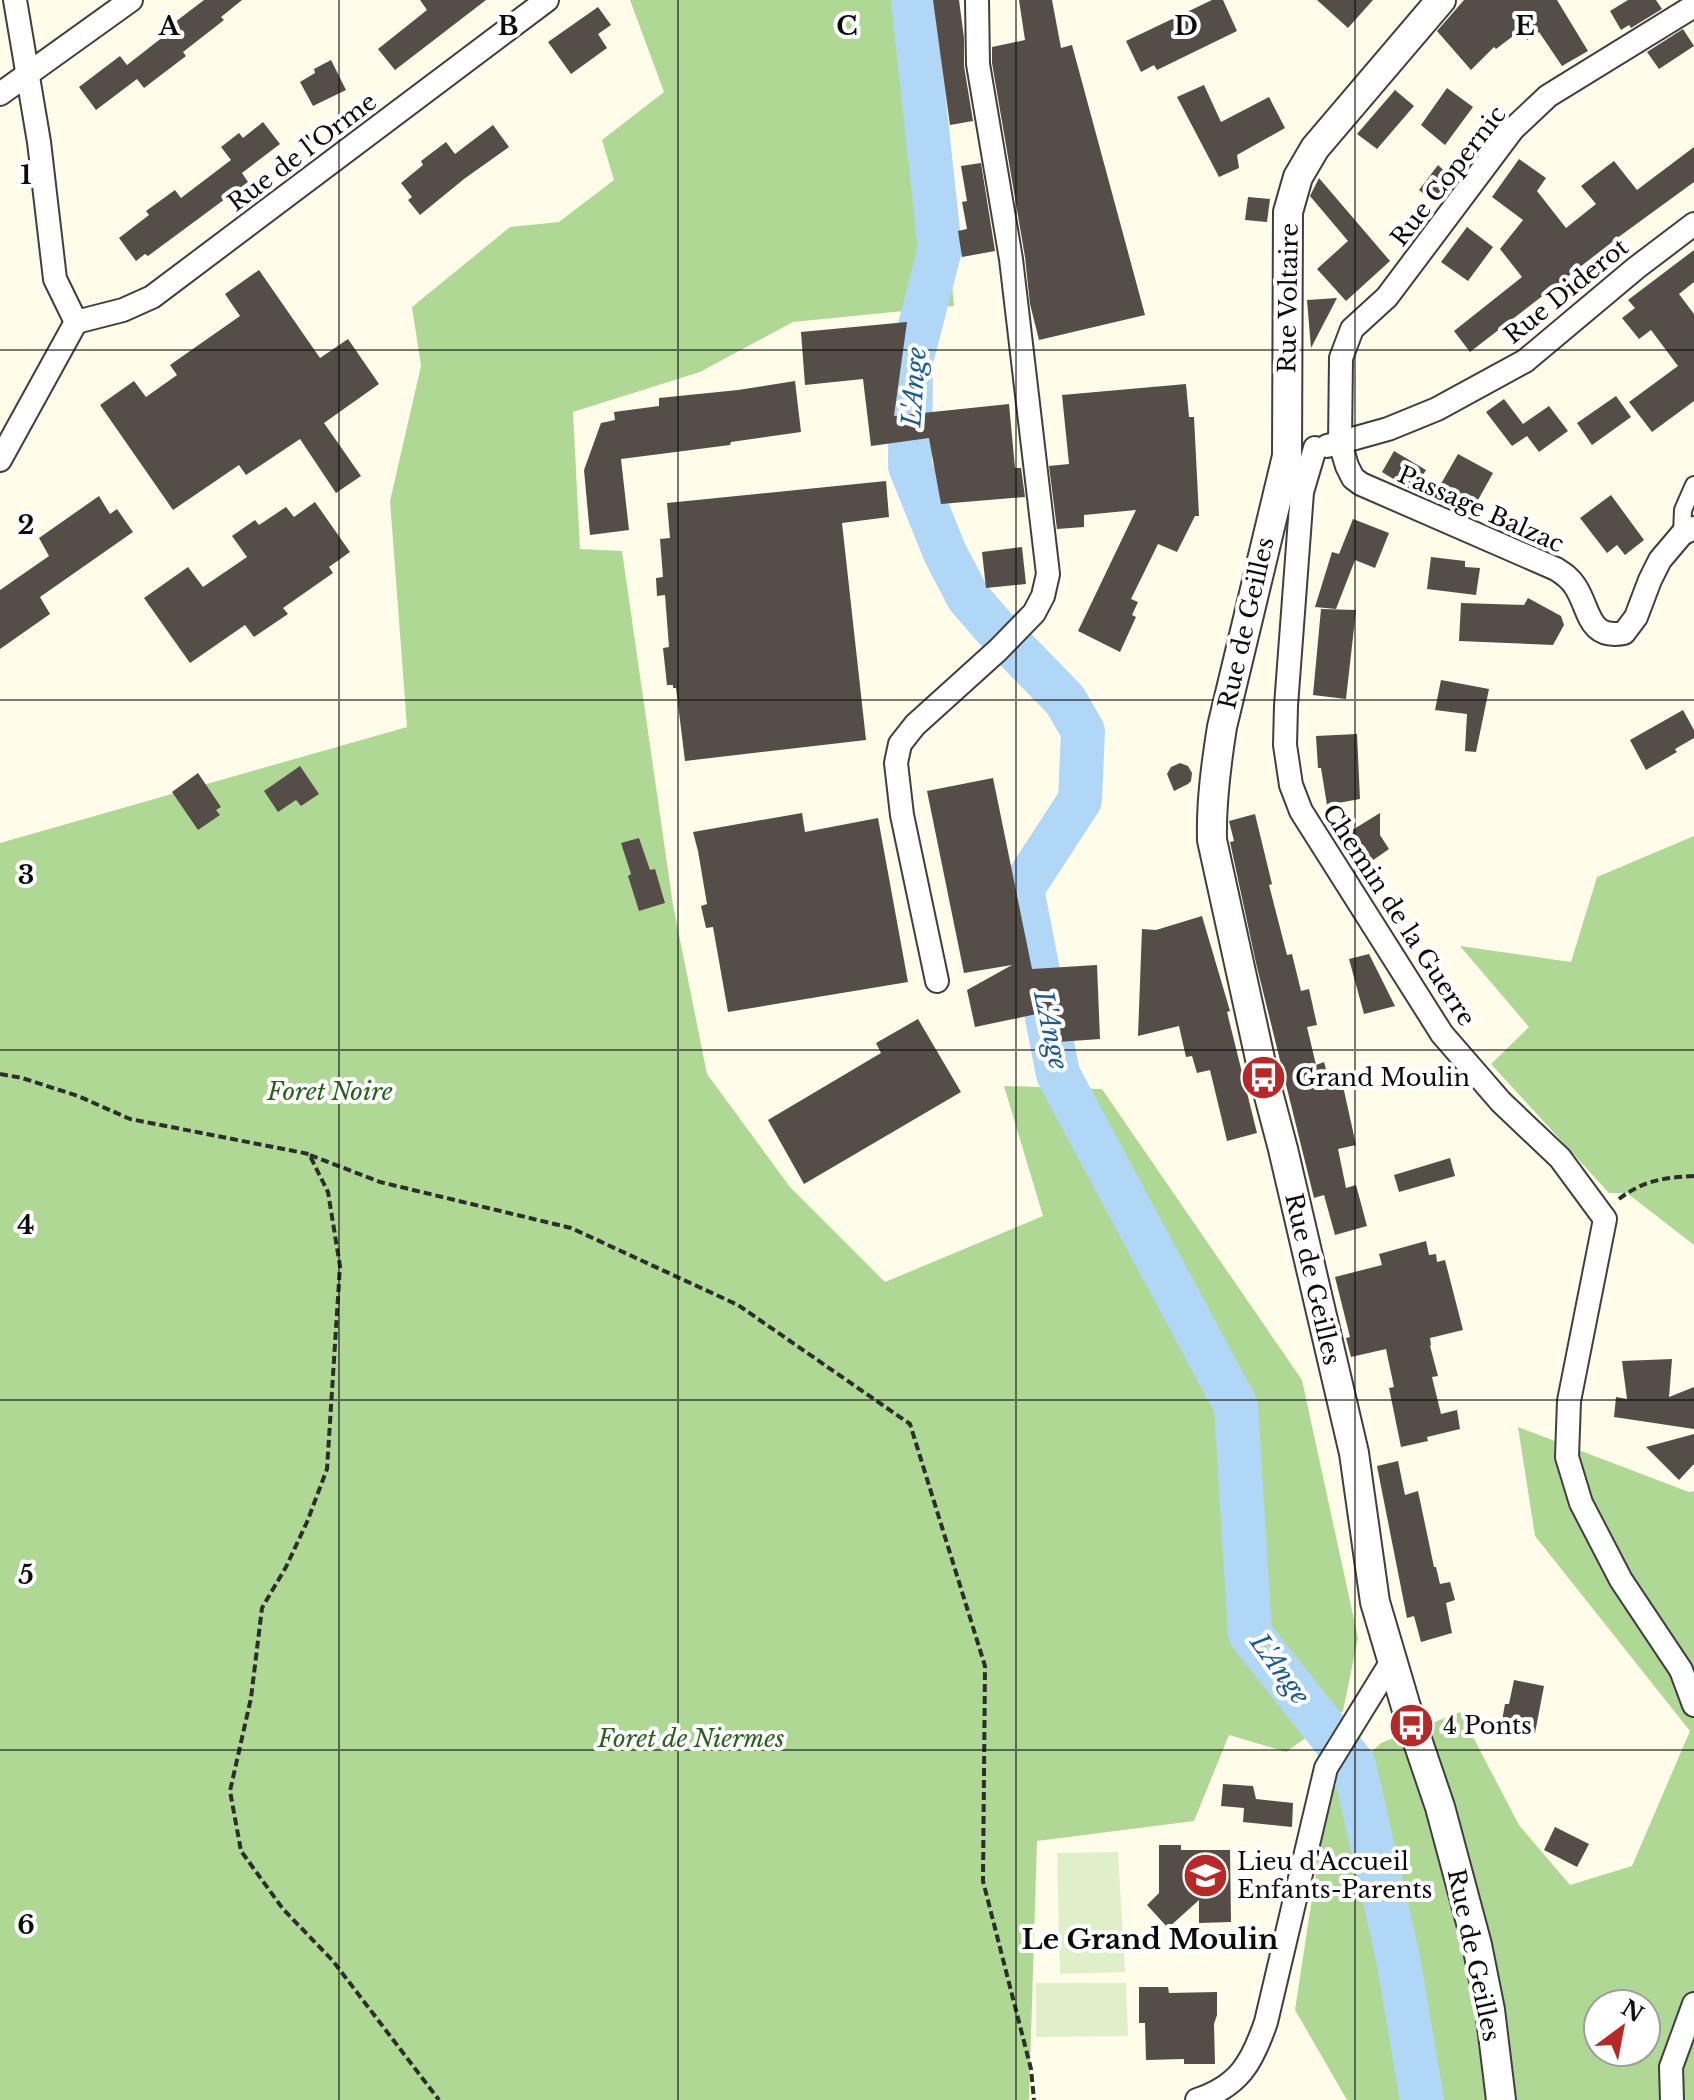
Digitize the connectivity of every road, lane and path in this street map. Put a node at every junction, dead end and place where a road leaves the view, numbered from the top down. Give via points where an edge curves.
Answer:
1 (15, 0) edge
2 (131, 0) edge
3 (547, 0) edge
4 (977, 0) edge
5 (1441, 0) edge
6 (1694, 6) edge
7 (27, 76) junction
8 (0, 94) edge
9 (1694, 224) edge
10 (76, 322) junction
11 (1340, 443) junction
12 (1315, 448) junction
13 (1287, 456) junction
14 (0, 460) edge
15 (1694, 485) edge
16 (1688, 531) edge
17 (937, 981) dead end
18 (0, 1074) edge
19 (309, 1154) junction
20 (1694, 1176) edge
21 (1600, 1212) junction
22 (1392, 1661) junction
23 (1694, 1705) edge
24 (1694, 2004) edge
25 (439, 2100) edge
26 (1034, 2100) edge
27 (1197, 2100) edge
28 (1501, 2100) edge
29 (1672, 2100) edge

1 - 7 street
2 - 7 street
3 - 10 street, Rue de l'Orme via 152,297
4 - 17 street via 978,64 1011,259 1048,574 1034,613 900,744 896,763 902,815
5 - 13 street, Rue Voltaire via 1315,148 1298,177 1288,212
6 - 11 street, Rue Copernic via 1548,96 1513,129 1387,297 1352,329 1341,358
7 - 8 street
7 - 10 street via 55,279
9 - 11 street, Rue Diderot via 1525,361 1437,409
10 - 14 street
11 - 12 street, Rue Diderot
11 - 16 street, Passage Balzac via 1353,478 1361,484 1568,576 1593,625 1613,635 1624,633 1636,617 1660,560
12 - 13 street, Rue Diderot
12 - 21 street, Chemin de la Guerre via 1302,492 1286,706 1291,785 1301,811 1442,1034 1501,1102 1560,1158
13 - 22 street, Rue de Geilles via 1222,727 1212,840 1354,1453 1373,1587
15 - 16 street, Passage Balzac via 1683,510
18 - 19 path via 78,1096 130,1119
19 - 25 path via 328,1192 340,1266 327,1469 302,1533 262,1608 251,1698 230,1791 241,1851
19 - 26 path via 380,1182 571,1228 738,1305 910,1424 985,1666 983,1881 1031,2069
20 - 21 path via 1646,1182
21 - 23 street via 1605,1219 1569,1401 1567,1457 1581,1503 1621,1580 1681,1670
22 - 27 street via 1326,1768 1257,2051 1241,2074 1217,2093
22 - 28 street, Rue de Geilles via 1440,1807 1477,1945
24 - 29 street via 1671,2067

